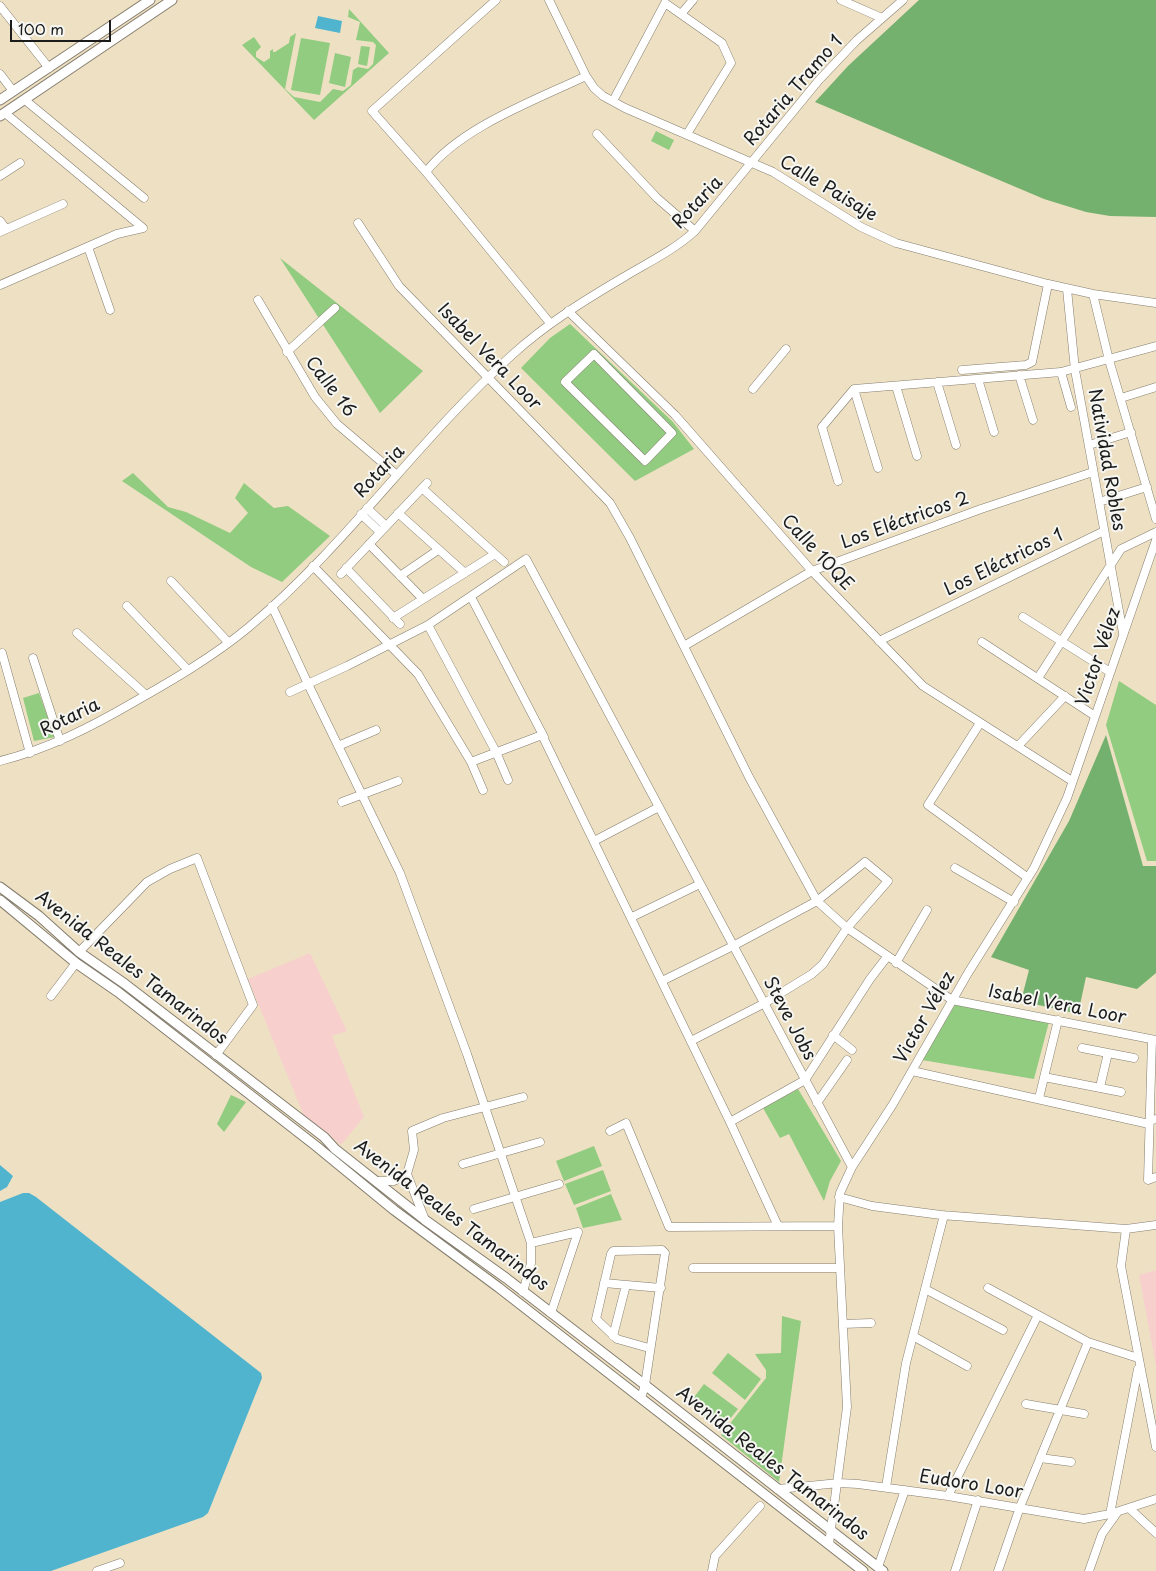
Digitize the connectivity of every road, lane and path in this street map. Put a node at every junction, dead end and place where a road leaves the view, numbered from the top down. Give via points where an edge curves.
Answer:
1 (150, 0) edge
2 (172, 0) edge
3 (496, 0) edge
4 (549, 0) edge
5 (693, 0) edge
6 (842, 0) edge
7 (903, 0) edge
8 (0, 6) edge
9 (681, 14) junction
10 (882, 18) junction
11 (49, 68) junction
12 (0, 74) edge
13 (37, 76) junction
14 (586, 76) junction
15 (44, 86) junction
16 (14, 91) junction
17 (0, 100) edge
18 (25, 100) junction
19 (613, 102) junction
20 (2, 115) edge
21 (597, 134) dead end
22 (687, 134) junction
23 (20, 163) dead end
24 (753, 163) junction
25 (426, 172) junction
26 (0, 176) edge
27 (144, 198) dead end
28 (63, 204) dead end
29 (0, 221) edge
30 (358, 223) dead end
31 (3, 231) edge
32 (695, 231) junction
33 (88, 247) junction
34 (1048, 284) junction
35 (0, 285) edge
36 (1067, 289) junction
37 (1093, 294) junction
38 (258, 300) dead end
39 (1156, 302) edge
40 (334, 308) dead end
41 (110, 310) dead end
42 (568, 311) junction
43 (550, 324) junction
44 (1156, 346) edge
45 (786, 349) dead end
46 (286, 352) junction
47 (1109, 360) junction
48 (962, 370) dead end
49 (1075, 370) junction
50 (1061, 372) junction
51 (1019, 375) junction
52 (488, 377) junction
53 (978, 379) junction
54 (565, 382) joint
55 (937, 382) junction
56 (896, 386) junction
57 (1156, 387) edge
58 (753, 389) dead end
59 (854, 389) junction
60 (1121, 398) junction
61 (1071, 407) dead end
62 (1033, 420) dead end
63 (994, 432) dead end
64 (1131, 432) junction
65 (956, 445) dead end
66 (1089, 445) junction
67 (917, 456) dead end
68 (878, 468) dead end
69 (1093, 472) junction
70 (397, 475) junction
71 (838, 481) dead end
72 (1147, 487) junction
73 (1099, 502) junction
74 (364, 511) junction
75 (398, 513) junction
76 (1156, 519) edge
77 (383, 529) junction
78 (1104, 531) junction
79 (1156, 532) edge
80 (1156, 540) edge
81 (369, 544) junction
82 (438, 550) junction
83 (495, 554) junction
84 (504, 562) dead end
85 (1110, 565) junction
86 (313, 566) junction
87 (812, 571) junction
88 (464, 573) junction
89 (400, 576) junction
90 (171, 581) dead end
91 (471, 597) junction
92 (423, 599) junction
93 (127, 606) dead end
94 (272, 606) junction
95 (1023, 617) dead end
96 (393, 618) junction
97 (400, 624) dead end
98 (428, 625) junction
99 (77, 634) dead end
100 (1123, 635) junction
101 (1062, 640) junction
102 (879, 641) junction
103 (228, 642) junction
104 (982, 642) dead end
105 (390, 644) junction
106 (684, 646) junction
107 (0, 654) edge
108 (33, 658) dead end
109 (188, 670) junction
110 (1110, 672) junction
111 (1038, 678) junction
112 (308, 684) junction
113 (290, 692) dead end
114 (146, 695) junction
115 (1065, 696) junction
116 (1095, 716) junction
117 (980, 723) junction
118 (376, 730) dead end
119 (542, 735) junction
120 (60, 740) junction
121 (338, 746) junction
122 (1018, 746) junction
123 (496, 752) junction
124 (30, 753) junction
125 (0, 761) edge
126 (471, 762) junction
127 (508, 780) dead end
128 (398, 781) dead end
129 (1072, 781) junction
130 (482, 790) dead end
131 (363, 794) junction
132 (342, 802) dead end
133 (659, 807) junction
134 (594, 841) junction
135 (955, 868) dead end
136 (1028, 878) junction
137 (700, 884) junction
138 (0, 886) edge
139 (0, 900) edge
140 (817, 901) junction
141 (1014, 902) junction
142 (28, 908) junction
143 (927, 910) dead end
144 (21, 917) junction
145 (632, 917) junction
146 (847, 928) junction
147 (733, 946) junction
148 (79, 952) junction
149 (887, 957) junction
150 (76, 963) junction
151 (896, 963) junction
152 (662, 981) junction
153 (51, 996) dead end
154 (952, 1000) junction
155 (763, 1004) junction
156 (1058, 1020) junction
157 (833, 1036) junction
158 (1154, 1040) edge
159 (691, 1041) junction
160 (1082, 1048) dead end
161 (852, 1050) dead end
162 (1108, 1053) junction
163 (216, 1055) junction
164 (1134, 1058) dead end
165 (847, 1060) dead end
166 (235, 1068) junction
167 (912, 1071) junction
168 (228, 1077) junction
169 (1044, 1077) junction
170 (804, 1080) junction
171 (1100, 1087) junction
172 (1121, 1092) dead end
173 (523, 1097) dead end
174 (1039, 1098) junction
175 (818, 1103) junction
176 (485, 1107) junction
177 (730, 1122) junction
178 (1151, 1122) edge
179 (610, 1131) dead end
180 (540, 1142) dead end
181 (500, 1153) junction
182 (463, 1164) dead end
183 (852, 1167) junction
184 (407, 1174) junction
185 (1156, 1177) edge
186 (376, 1181) junction
187 (559, 1184) dead end
188 (514, 1197) junction
189 (839, 1198) junction
190 (401, 1200) junction
191 (474, 1208) dead end
192 (394, 1210) junction
193 (944, 1215) junction
194 (426, 1220) junction
195 (1156, 1225) edge
196 (778, 1226) junction
197 (838, 1226) junction
198 (1126, 1229) junction
199 (530, 1243) junction
200 (693, 1268) dead end
201 (840, 1268) junction
202 (604, 1283) junction
203 (626, 1285) junction
204 (661, 1288) junction
205 (988, 1288) dead end
206 (925, 1289) junction
207 (523, 1292) junction
208 (551, 1313) junction
209 (1037, 1317) junction
210 (871, 1323) dead end
211 (843, 1324) junction
212 (1003, 1330) dead end
213 (613, 1336) junction
214 (912, 1336) junction
215 (1088, 1344) junction
216 (649, 1348) junction
217 (1138, 1361) junction
218 (968, 1366) dead end
219 (643, 1383) junction
220 (641, 1398) junction
221 (1026, 1404) dead end
222 (1060, 1409) junction
223 (1084, 1414) dead end
224 (1156, 1447) edge
225 (1040, 1458) junction
226 (1071, 1462) dead end
227 (839, 1483) junction
228 (886, 1487) junction
229 (778, 1489) junction
230 (905, 1490) junction
231 (948, 1496) junction
232 (1156, 1499) edge
233 (978, 1500) junction
234 (760, 1506) dead end
235 (1020, 1507) junction
236 (1129, 1508) junction
237 (1118, 1511) junction
238 (1110, 1514) junction
239 (1084, 1518) junction
240 (831, 1531) junction
241 (1156, 1533) edge
242 (1102, 1534) junction
243 (829, 1544) junction
244 (120, 1563) dead end
245 (880, 1569) edge
246 (97, 1571) edge
247 (712, 1571) edge
248 (863, 1571) edge
249 (954, 1571) edge
250 (998, 1571) edge
251 (1089, 1571) edge

1 - 11 main road
2 - 15 main road
3 - 25 street via 372,111
4 - 14 street, Calle Paisaje
5 - 9 street
6 - 10 street
7 - 10 street, Rotaria Tramo 1
8 - 11 street
9 - 19 street via 665,3
9 - 22 street via 722,43 732,63
10 - 24 street, Rotaria Tramo 1 via 823,75
11 - 13 main road
12 - 16 street
13 - 15 main road
13 - 16 main road
14 - 19 street, Calle Paisaje via 594,88
14 - 25 street via 469,133 449,147
15 - 18 main road
16 - 17 main road
18 - 20 main road
18 - 27 street
19 - 22 street, Calle Paisaje
20 - 33 street via 144,228 117,234
21 - 32 street via 657,198
22 - 24 street, Calle Paisaje
23 - 26 street
24 - 32 street, Rotaria
24 - 34 street, Calle Paisaje via 790,182 861,227 896,243
25 - 43 street
28 - 31 street
29 - 31 street
30 - 52 street, Isabel Vera Loor via 399,286
32 - 42 street, Rotaria via 673,249
33 - 35 street
33 - 41 street
34 - 36 street, Calle Paisaje
34 - 48 street via 1032,362
36 - 37 street, Calle Paisaje
36 - 49 street, Natividad Robles
37 - 39 street, Calle Paisaje
37 - 47 street
38 - 46 street, Calle 16
40 - 46 street
42 - 43 street, Rotaria
42 - 87 street, Calle 10QE via 675,416
43 - 52 street, Rotaria
44 - 47 street
45 - 58 street
46 - 70 street, Calle 16 via 337,424
47 - 49 street
47 - 60 street
49 - 50 street
49 - 66 street, Natividad Robles
50 - 51 street
50 - 61 street
51 - 53 street
51 - 62 street
52 - 70 street, Rotaria
52 - 106 street, Isabel Vera Loor via 610,503
53 - 55 street
53 - 63 street
54 - 54 street via 645,461 672,433 594,354
55 - 56 street
55 - 65 street
56 - 59 street
56 - 67 street
57 - 60 street
59 - 68 street
59 - 71 street via 822,427
60 - 64 street
64 - 66 street
64 - 72 street
66 - 69 street, Natividad Robles
69 - 73 street, Natividad Robles
69 - 87 street, Los Eléctricos 2
70 - 74 street, Rotaria
72 - 73 street
72 - 76 street
73 - 78 street, Natividad Robles
74 - 77 street
74 - 86 street, Rotaria
75 - 77 street
75 - 82 street
75 - 83 street via 424,485
77 - 81 street
78 - 85 street, Natividad Robles
78 - 102 street, Los Eléctricos 1
79 - 85 street via 1121,549
80 - 100 street, Victor Vélez
81 - 89 street
81 - 96 street via 344,571
82 - 88 street
82 - 89 street
83 - 84 street
83 - 88 street
85 - 100 street, Natividad Robles
85 - 101 street
86 - 94 street, Rotaria
86 - 105 street
87 - 102 street, Calle 10QE
87 - 106 street, Los Eléctricos 2
88 - 92 street
89 - 92 street
90 - 103 street
91 - 98 street
91 - 119 street
91 - 133 street, Steve Jobs via 526,560
92 - 96 street
93 - 109 street
94 - 103 street, Rotaria
94 - 112 street
95 - 101 street
96 - 97 street
98 - 105 street
98 - 123 street
99 - 114 street
100 - 110 street, Victor Vélez
101 - 110 street
101 - 111 street
102 - 117 street, Calle 10QE via 923,686
103 - 109 street, Rotaria
104 - 111 street
105 - 112 street
105 - 126 street via 422,678
106 - 140 street, Isabel Vera Loor via 749,777
107 - 124 street
108 - 120 street
109 - 114 street, Rotaria
110 - 116 street, Victor Vélez
111 - 115 street
112 - 113 street
112 - 121 street
114 - 120 street, Rotaria
115 - 116 street
115 - 122 street
116 - 129 street, Victor Vélez
117 - 122 street, Calle 10QE
117 - 136 street via 928,805
118 - 121 street
119 - 123 street
119 - 134 street
120 - 124 street, Rotaria
121 - 131 street
122 - 129 street, Calle 10QE
123 - 126 street
123 - 127 street
124 - 125 street, Rotaria
126 - 130 street
128 - 131 street
129 - 136 street, Victor Vélez via 1059,817
131 - 132 street
131 - 176 street via 404,881
133 - 134 street
133 - 137 street, Steve Jobs
134 - 145 street
135 - 141 street
136 - 141 street, Victor Vélez
137 - 145 street
137 - 147 street, Steve Jobs
138 - 142 main road, Avenida Reales Tamarindos
139 - 144 main road, Avenida Reales Tamarindos
140 - 146 street, Isabel Vera Loor
140 - 146 street via 866,862 888,881
140 - 147 street
141 - 154 street, Victor Vélez
142 - 144 main road
142 - 148 main road, Avenida Reales Tamarindos
143 - 151 street
144 - 150 main road, Avenida Reales Tamarindos
145 - 152 street
146 - 149 street, Isabel Vera Loor
146 - 155 street via 824,964
147 - 152 street
147 - 155 street, Steve Jobs
148 - 163 main road, Avenida Reales Tamarindos
148 - 163 street via 147,882 197,858 253,1005
149 - 151 street, Isabel Vera Loor
149 - 157 street
150 - 153 street
150 - 168 main road, Avenida Reales Tamarindos
151 - 154 street, Isabel Vera Loor
152 - 159 street
154 - 156 street, Isabel Vera Loor
154 - 167 street, Victor Vélez
155 - 159 street
155 - 170 street, Steve Jobs
156 - 158 street, Isabel Vera Loor
156 - 169 street
157 - 161 street
157 - 170 street
158 - 178 street
159 - 177 street
160 - 162 street
162 - 164 street
162 - 171 street
163 - 166 main road, Avenida Reales Tamarindos
165 - 175 street
166 - 168 main road
166 - 186 main road, Avenida Reales Tamarindos
167 - 174 street
167 - 183 street, Victor Vélez
168 - 192 main road, Avenida Reales Tamarindos
169 - 171 street
169 - 174 street
170 - 175 street, Steve Jobs
170 - 177 street
171 - 172 street
173 - 176 street
174 - 178 street
175 - 183 street, Steve Jobs
176 - 181 street
176 - 184 street via 443,1118 412,1131 414,1150
177 - 196 street
178 - 185 street via 1148,1180
179 - 196 street via 626,1124 668,1227
180 - 181 street
181 - 182 street
181 - 188 street
183 - 189 street, Victor Vélez
184 - 186 street via 394,1180
184 - 194 street
186 - 190 main road, Avenida Reales Tamarindos
187 - 188 street
188 - 191 street
188 - 199 street
189 - 193 street via 872,1206
189 - 197 street, Victor Vélez
190 - 192 street
190 - 194 main road, Avenida Reales Tamarindos
192 - 220 main road, Avenida Reales Tamarindos
193 - 198 street
193 - 206 street
194 - 207 main road, Avenida Reales Tamarindos
195 - 198 street
196 - 197 street
197 - 201 street, Victor Vélez
198 - 217 street via 1121,1266
199 - 207 street via 531,1263
199 - 208 street via 578,1232
200 - 201 street
201 - 211 street, Victor Vélez
202 - 203 street
202 - 204 street via 612,1252 662,1250 665,1254
202 - 213 street via 596,1319
203 - 204 street
203 - 213 street
204 - 216 street
205 - 209 street
206 - 212 street
206 - 214 street
207 - 208 main road, Avenida Reales Tamarindos
208 - 219 main road, Avenida Reales Tamarindos
209 - 215 street
209 - 231 street
210 - 211 street
211 - 227 street, Victor Vélez via 848,1398
213 - 216 street
214 - 218 street
214 - 228 street
215 - 217 street
215 - 222 street
216 - 219 street
217 - 224 street
217 - 238 street
219 - 220 street
219 - 229 main road, Avenida Reales Tamarindos
220 - 243 main road, Avenida Reales Tamarindos
221 - 222 street
222 - 223 street
222 - 225 street
225 - 226 street
225 - 235 street
227 - 228 street, Eudoro Loor
227 - 229 street, Eudoro Loor
227 - 240 street, Victor Vélez
228 - 230 street, Eudoro Loor
229 - 240 main road, Avenida Reales Tamarindos
230 - 231 street, Eudoro Loor
230 - 245 street
231 - 233 street, Eudoro Loor
232 - 236 street, Eudoro Loor
233 - 235 street, Eudoro Loor
233 - 249 street
234 - 247 street via 715,1556
235 - 239 street, Eudoro Loor
235 - 250 street
236 - 237 street, Eudoro Loor
236 - 241 street
237 - 238 street, Eudoro Loor
237 - 242 street
238 - 239 street, Eudoro Loor
239 - 242 street via 1101,1524
240 - 243 street, Victor Vélez
240 - 245 main road, Avenida Reales Tamarindos
242 - 251 street
243 - 248 main road, Avenida Reales Tamarindos
244 - 246 street

